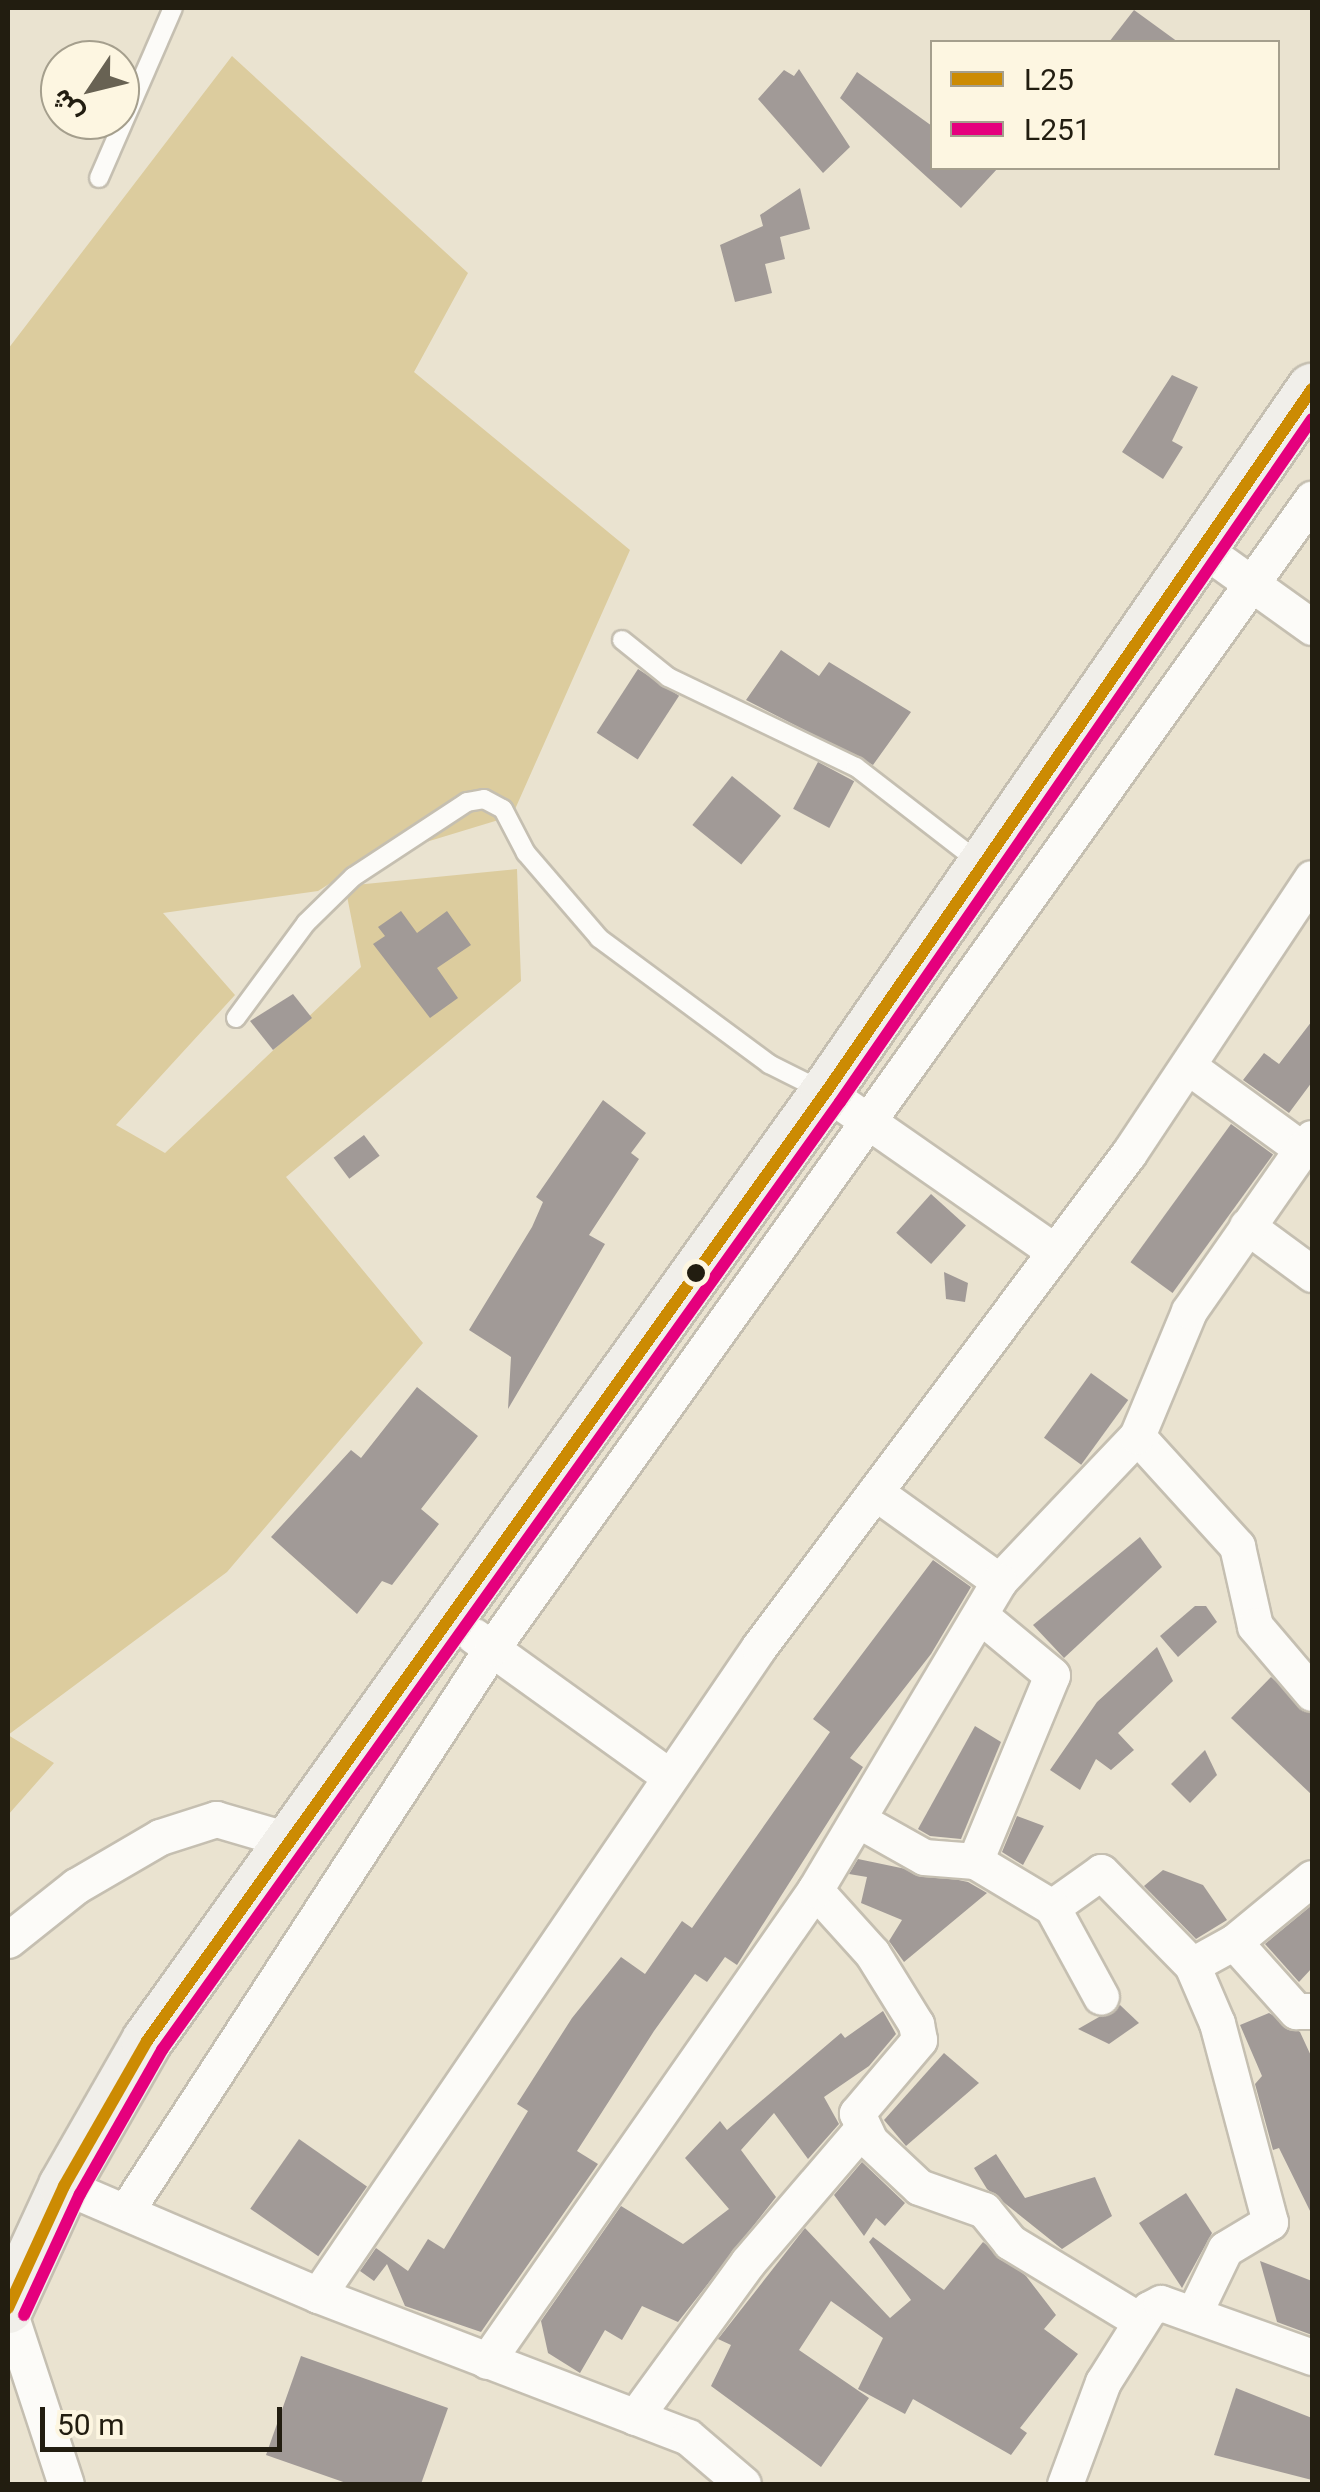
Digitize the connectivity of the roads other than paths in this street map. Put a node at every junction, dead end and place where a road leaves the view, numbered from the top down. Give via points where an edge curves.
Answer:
1 (173, 8) edge
2 (99, 178) dead end
3 (1312, 389) edge
4 (1312, 499) edge
5 (1203, 549) junction
6 (1250, 584) junction
7 (1312, 627) edge
8 (622, 640) dead end
9 (983, 866) junction
10 (1312, 878) edge
11 (236, 1018) dead end
12 (1189, 1066) junction
13 (826, 1092) junction
14 (871, 1124) junction
15 (1307, 1143) edge
16 (1248, 1226) junction
17 (1055, 1252) junction
18 (1312, 1274) edge
19 (1137, 1436) junction
20 (875, 1492) junction
21 (999, 1581) junction
22 (981, 1616) junction
23 (449, 1618) junction
24 (492, 1648) junction
25 (1312, 1693) edge
26 (670, 1777) junction
27 (860, 1820) junction
28 (285, 1839) junction
29 (975, 1861) junction
30 (1312, 1878) edge
31 (815, 1890) junction
32 (1052, 1906) junction
33 (8, 1940) edge
34 (1234, 1942) junction
35 (1192, 1965) junction
36 (1102, 1997) dead end
37 (1312, 2011) edge
38 (862, 2129) junction
39 (64, 2186) junction
40 (126, 2211) junction
41 (318, 2295) junction
42 (8, 2308) edge
43 (1194, 2313) junction
44 (1137, 2319) junction
45 (1312, 2357) edge
46 (487, 2362) junction
47 (635, 2417) junction
48 (66, 2484) edge
49 (743, 2484) edge
50 (1065, 2484) edge

1 - 2 lane
3 - 5 street
4 - 6 street
5 - 6 street
5 - 9 street
6 - 7 street
6 - 14 street
8 - 9 lane via 668,677 856,767 930,817
9 - 13 street
10 - 12 street
11 - 13 lane via 306,923 353,877 467,802 484,800 504,809 526,852 599,938 769,1064
12 - 15 street
12 - 17 street
13 - 14 street
13 - 23 street
14 - 17 street
14 - 24 street
15 - 16 street
16 - 18 street
16 - 19 street via 1189,1311
17 - 20 street
19 - 21 street
19 - 25 street via 1237,1546 1255,1626
20 - 21 street
20 - 26 street
21 - 22 street
22 - 27 street
22 - 29 street via 1052,1674
23 - 24 street
23 - 28 street
24 - 26 street
24 - 40 street
26 - 41 street
27 - 29 street via 924,1857
27 - 31 street
28 - 33 street via 216,1819 160,1837 76,1886
28 - 39 street via 147,2041
29 - 32 street
30 - 34 street
31 - 38 street via 872,1953 916,2024 919,2040 857,2113
31 - 46 street
32 - 35 street via 1101,1872
32 - 36 street
34 - 35 street
34 - 37 street via 1296,2012
35 - 43 street via 1216,2023 1270,2222 1225,2249
38 - 44 street via 919,2187 984,2210 1010,2242
38 - 47 street via 748,2262
39 - 40 street
39 - 42 street
40 - 41 street
41 - 46 street
42 - 48 street
43 - 44 street via 1161,2303
43 - 45 street
44 - 50 street
46 - 47 street
47 - 49 street via 688,2438

